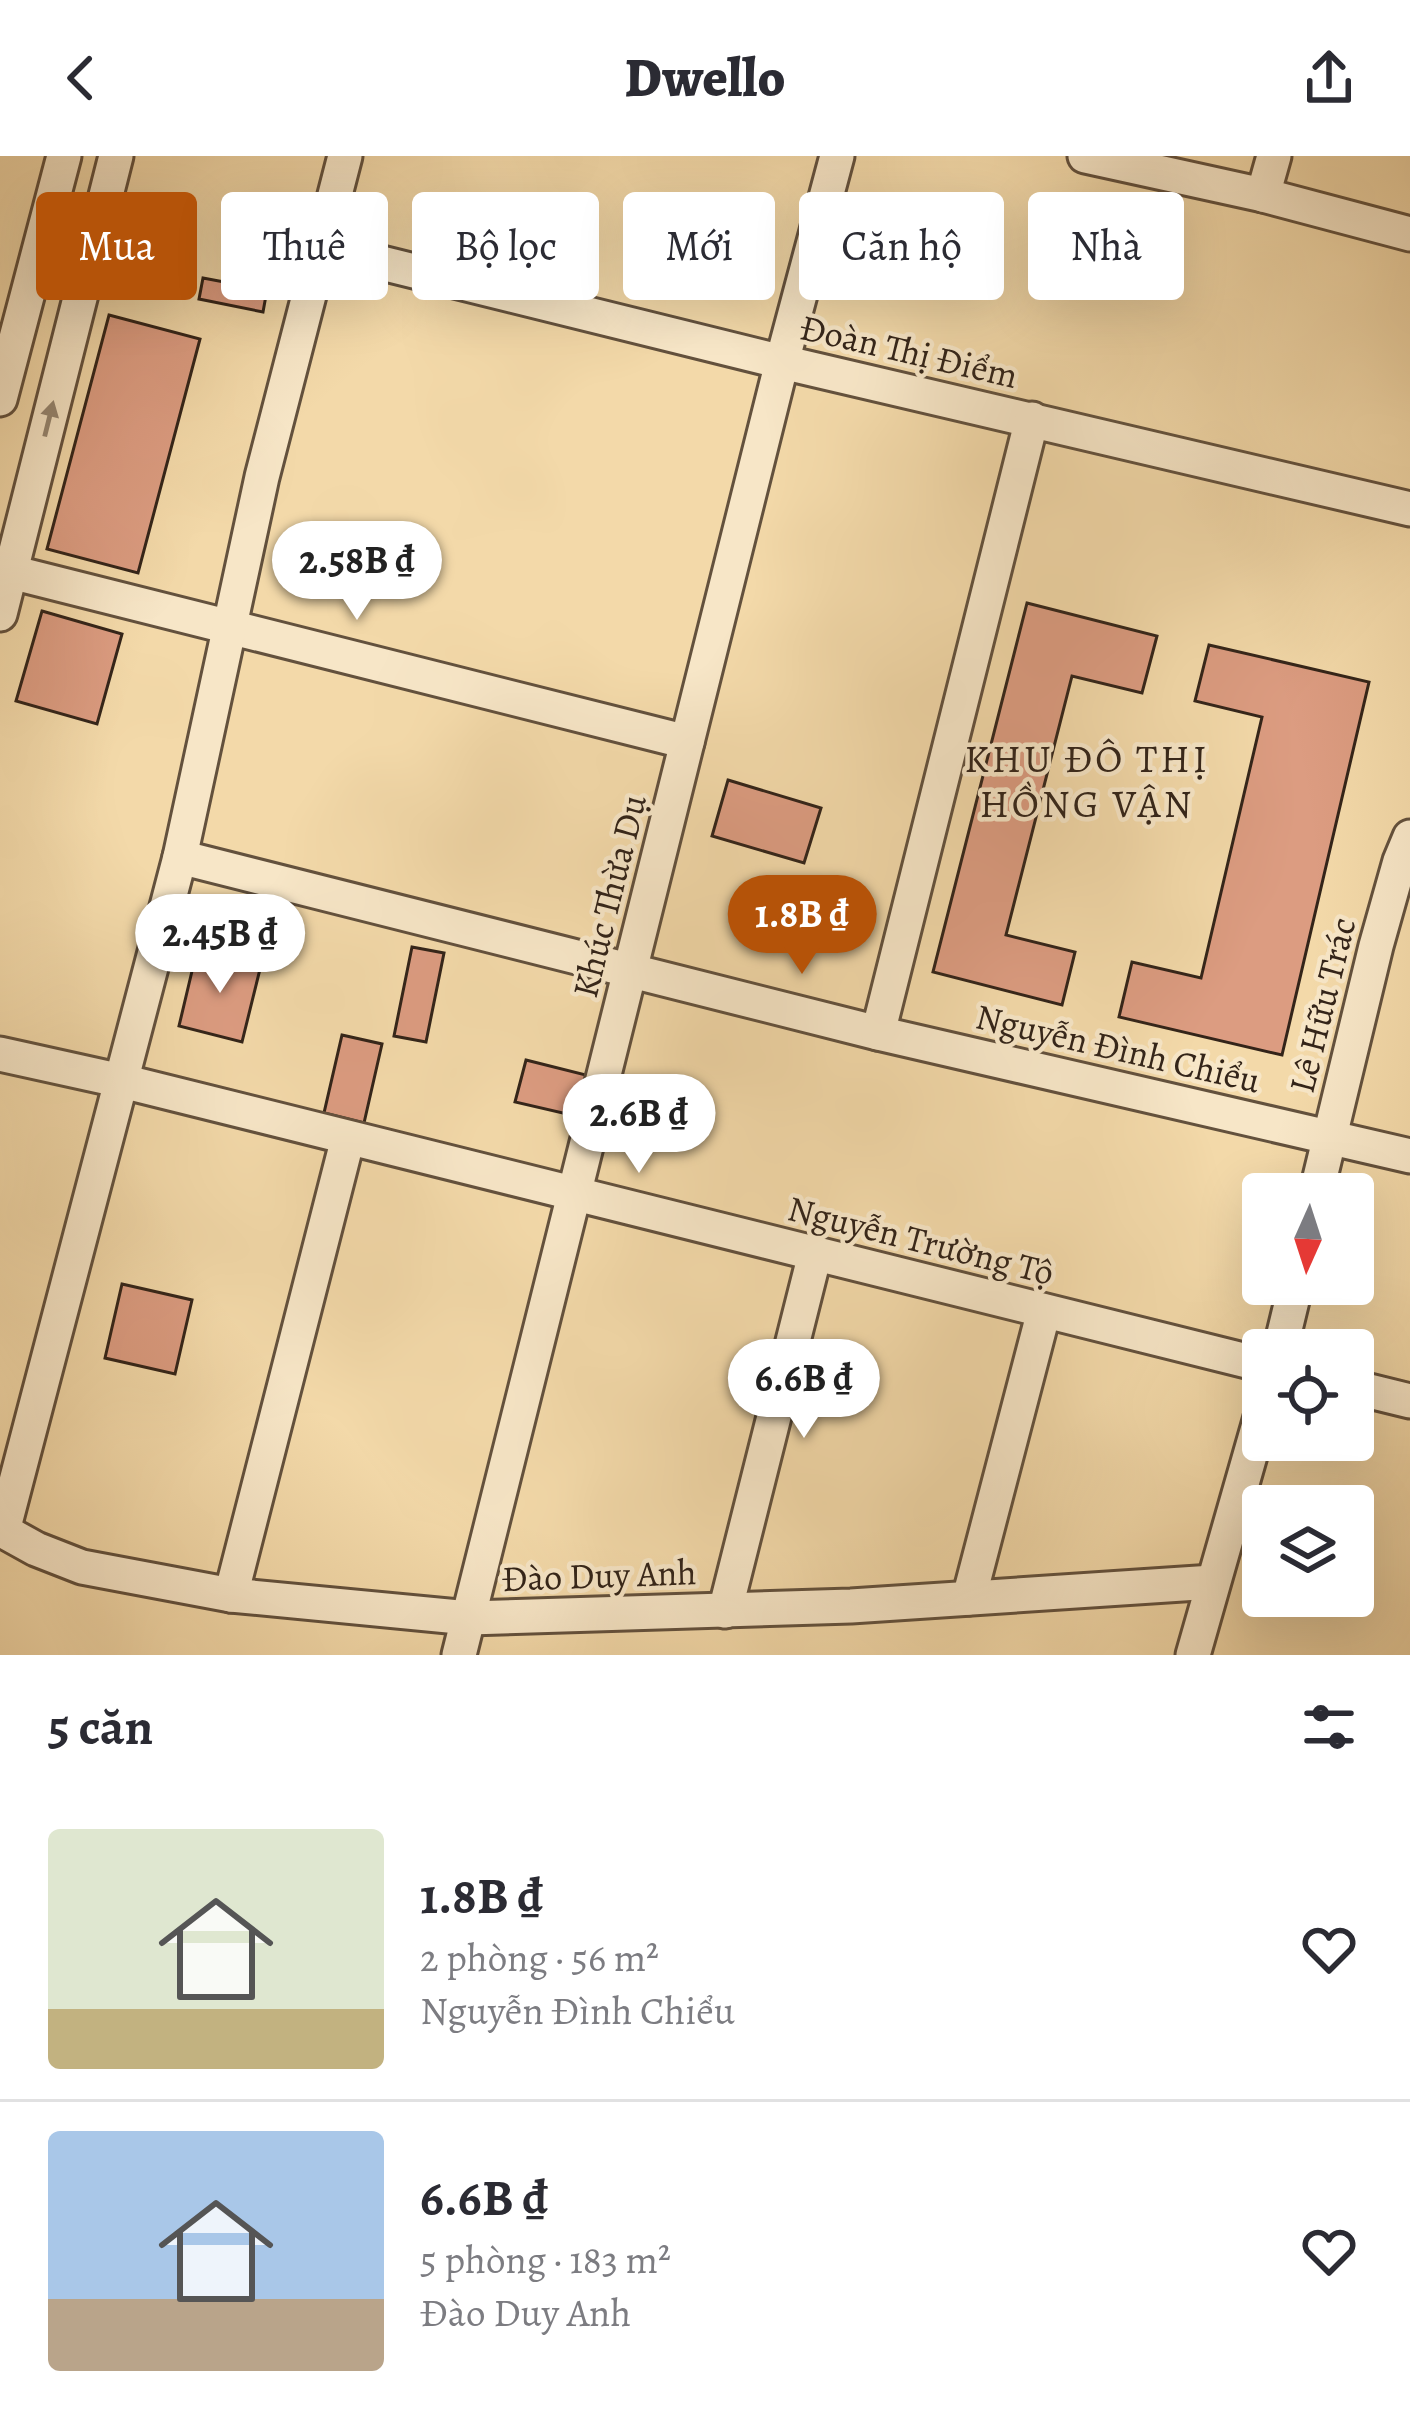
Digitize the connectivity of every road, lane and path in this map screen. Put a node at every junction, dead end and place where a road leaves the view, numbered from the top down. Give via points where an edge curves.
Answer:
1 (64, 156) edge
2 (116, 156) edge
3 (345, 156) edge
4 (837, 156) edge
5 (1085, 156) edge
6 (1274, 156) edge
7 (336, 192) edge
8 (1263, 196) junction
9 (1410, 233) edge
10 (388, 265) edge
11 (308, 300) edge
12 (6, 342) edge
13 (66, 355) junction
14 (782, 362) junction
15 (0, 399) edge
16 (1032, 419) junction
17 (1410, 509) edge
18 (11, 572) junction
19 (0, 614) edge
20 (230, 627) junction
21 (687, 742) junction
22 (1410, 837) edge
23 (180, 857) junction
24 (631, 969) junction
25 (878, 1033) junction
26 (0, 1054) edge
27 (122, 1081) junction
28 (348, 1138) junction
29 (1329, 1138) junction
30 (1410, 1156) edge
31 (1321, 1173) edge
32 (574, 1195) junction
33 (815, 1254) junction
34 (1044, 1310) junction
35 (1242, 1360) edge
36 (1374, 1392) edge
37 (1410, 1401) edge
38 (1248, 1461) edge
39 (2, 1530) edge
40 (1213, 1582) junction
41 (232, 1595) junction
42 (969, 1598) junction
43 (725, 1611) junction
44 (469, 1618) junction
45 (459, 1655) edge
46 (1193, 1655) edge

1 - 12 street
2 - 13 street
3 - 7 street
4 - 14 street, Khúc Thừa Dụ
5 - 8 street
6 - 8 street
8 - 9 street
10 - 14 street, Đoàn Thị Điểm
11 - 20 street
12 - 13 street
12 - 15 street
18 -> 13 street
14 - 16 street, Đoàn Thị Điểm
14 - 21 street, Khúc Thừa Dụ
16 - 17 street, Đoàn Thị Điểm
16 - 25 street
18 - 19 street
18 - 20 street
20 - 21 street
20 - 23 street
21 - 24 street, Khúc Thừa Dụ
22 - 29 street, Lê Hữu Trác
23 - 24 street, Nguyễn Đình Chiểu
23 - 27 street
24 - 25 street, Nguyễn Đình Chiểu
24 - 32 street, Khúc Thừa Dụ
25 - 29 street, Nguyễn Đình Chiểu
26 - 27 street, Nguyễn Trường Tộ
27 - 28 street, Nguyễn Trường Tộ
27 - 39 street
28 - 32 street, Nguyễn Trường Tộ
28 - 41 street
29 - 30 street, Nguyễn Đình Chiểu
29 - 31 street, Lê Hữu Trác
32 - 33 street, Nguyễn Trường Tộ
32 - 44 street, Khúc Thừa Dụ
33 - 34 street, Nguyễn Trường Tộ
33 - 43 street
34 - 35 street, Nguyễn Trường Tộ
34 - 42 street
36 - 37 street
38 - 40 street
39 - 41 street, Đào Duy Anh via 82,1568
40 - 42 street, Đào Duy Anh
40 - 46 street
41 - 44 street, Đào Duy Anh
42 - 43 street, Đào Duy Anh
43 - 44 street, Đào Duy Anh
44 - 45 street, Khúc Thừa Dụ

